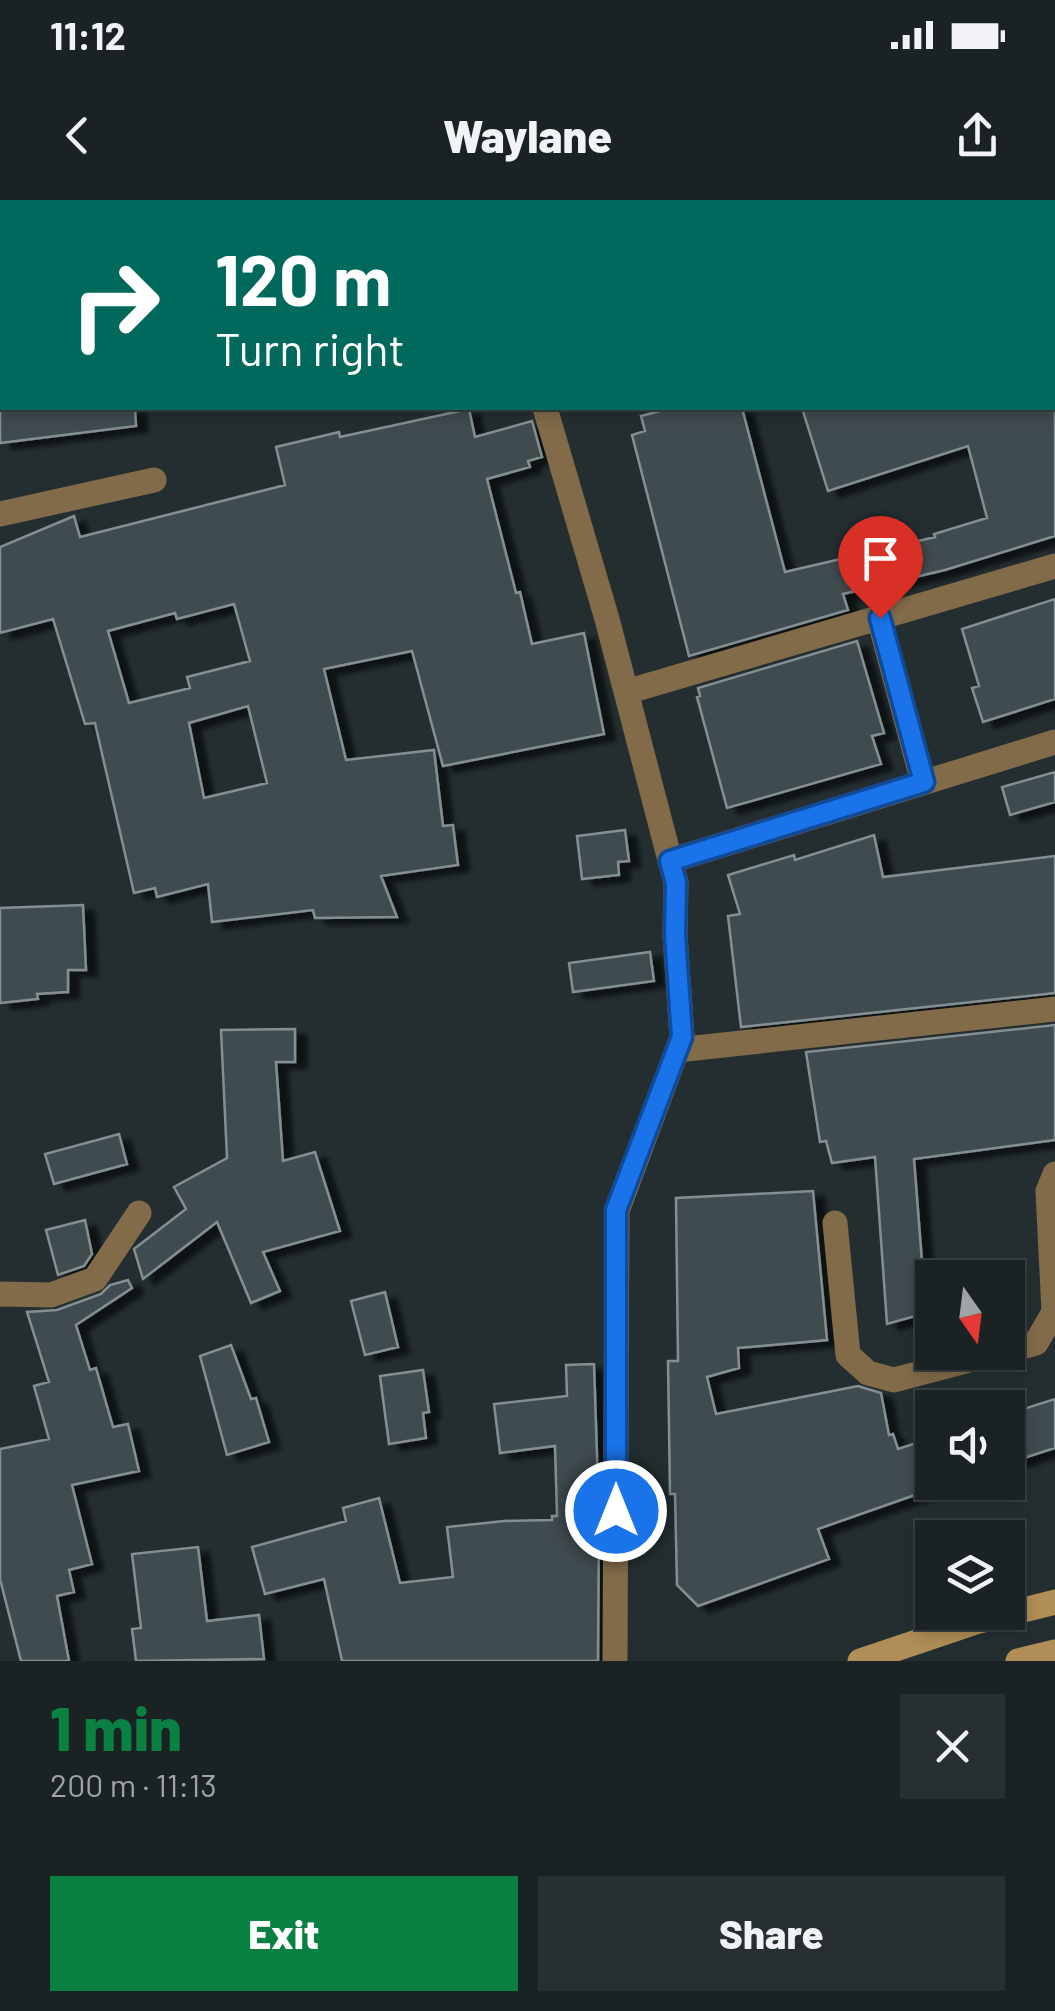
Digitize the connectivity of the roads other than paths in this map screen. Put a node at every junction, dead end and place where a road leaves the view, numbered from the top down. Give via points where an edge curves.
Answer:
1 (546, 410) edge
2 (154, 480) dead end
3 (0, 514) edge
4 (1055, 566) edge
5 (880, 618) junction
6 (626, 692) junction
7 (1055, 742) edge
8 (924, 782) junction
9 (670, 861) junction
10 (1055, 1009) edge
11 (677, 1050) junction
12 (1055, 1174) edge
13 (139, 1213) dead end
14 (835, 1224) dead end
15 (0, 1294) edge
16 (1025, 1346) edge
17 (933, 1370) edge
18 (1055, 1602) edge
19 (1055, 1652) edge
20 (615, 1661) edge
21 (860, 1661) edge
22 (1018, 1661) edge

1 - 6 street
2 - 3 street
4 - 5 street
5 - 6 street
5 - 8 street
6 - 9 street
7 - 8 street
8 - 9 street
9 - 11 street via 682,1037
10 - 11 street
11 - 20 street via 616,1210
12 - 16 street via 1048,1191 1054,1312 1036,1343
13 - 15 street via 95,1279 50,1295
14 - 17 street via 848,1355 868,1373 894,1380
18 - 21 main road
19 - 22 main road

